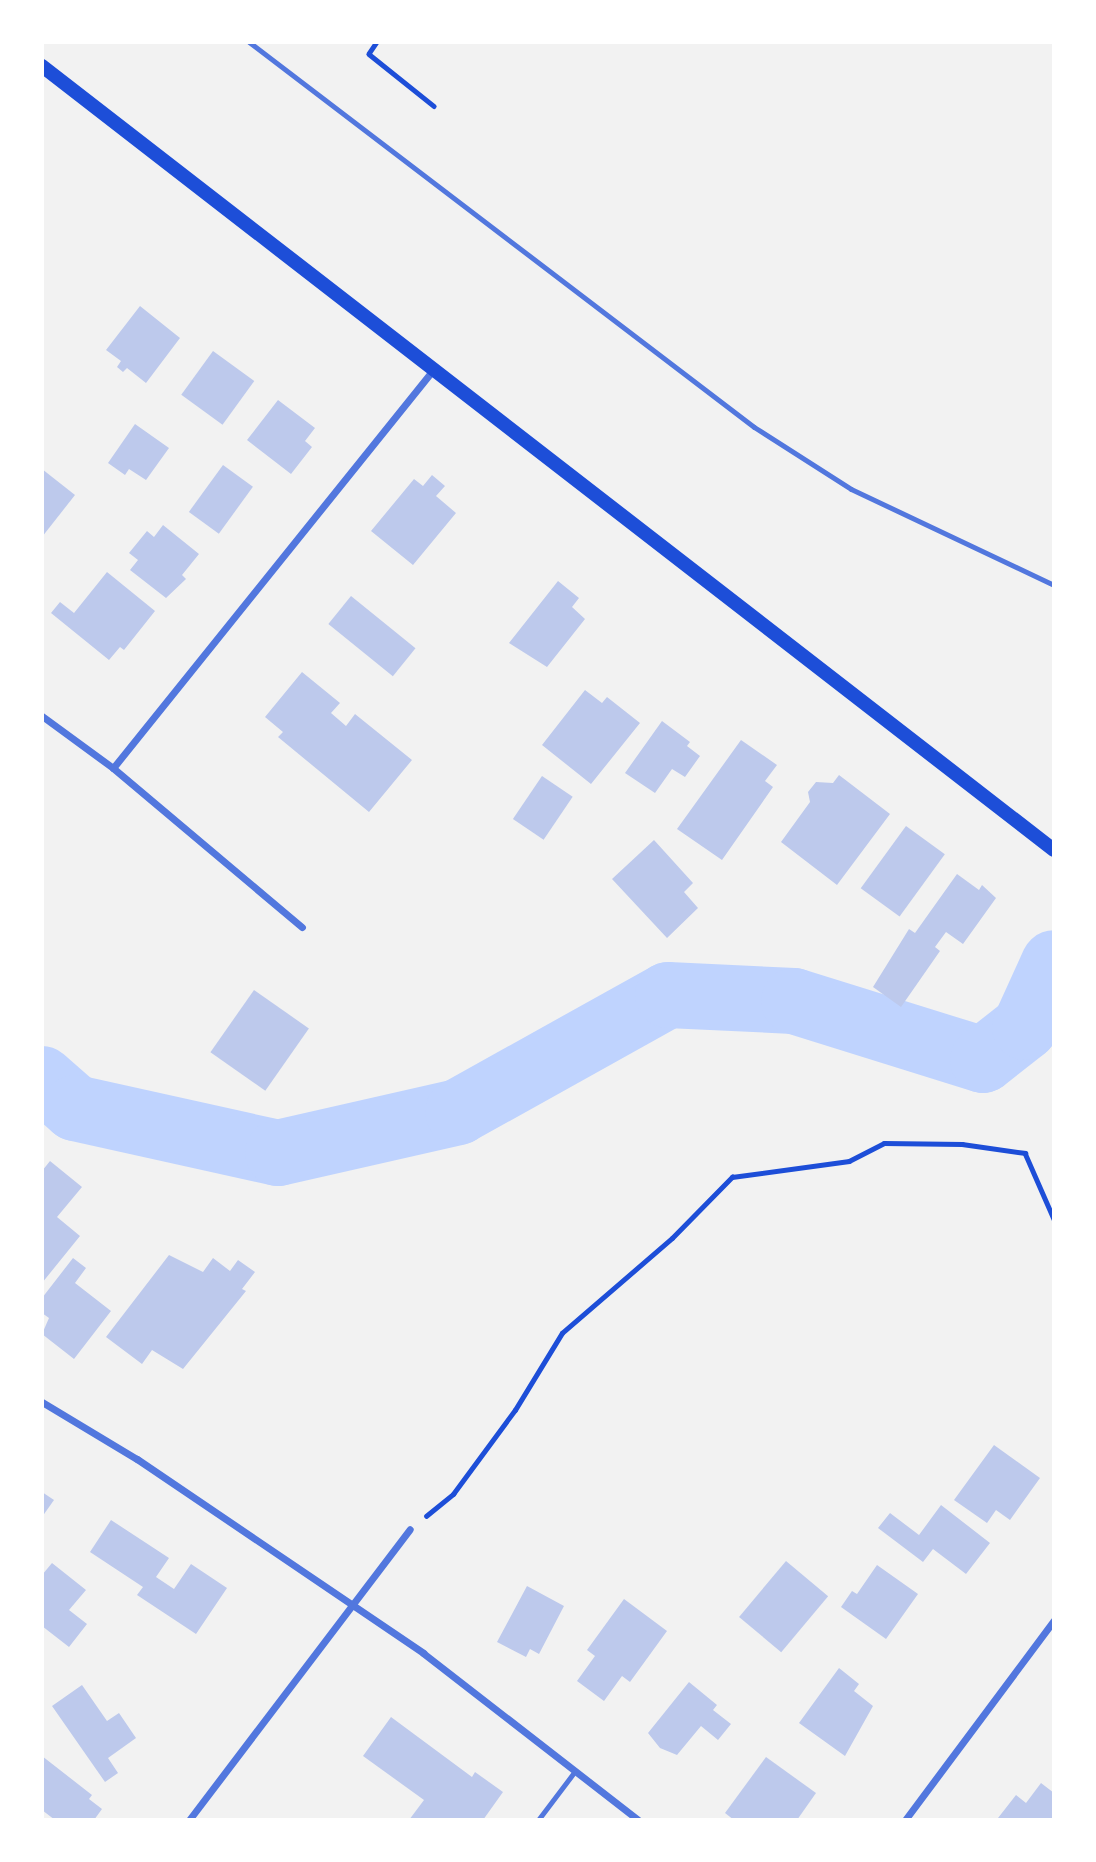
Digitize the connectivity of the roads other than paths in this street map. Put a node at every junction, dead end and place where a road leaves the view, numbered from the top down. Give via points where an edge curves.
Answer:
1 (249, 42) edge
2 (42, 66) edge
3 (433, 370) junction
4 (1054, 585) edge
5 (42, 716) edge
6 (113, 768) junction
7 (1054, 850) edge
8 (302, 927) dead end
9 (42, 1402) edge
10 (410, 1529) road end
11 (353, 1604) junction
12 (1054, 1620) edge
13 (575, 1771) junction
14 (189, 1820) edge
15 (538, 1820) edge
16 (638, 1820) edge
17 (905, 1820) edge

1 - 4 lane via 754,427 851,489
2 - 3 main road
3 - 6 street
3 - 7 main road
5 - 6 street
6 - 8 street
9 - 11 street
10 - 11 street
11 - 13 street
11 - 14 street
12 - 17 street
13 - 15 lane
13 - 16 street

